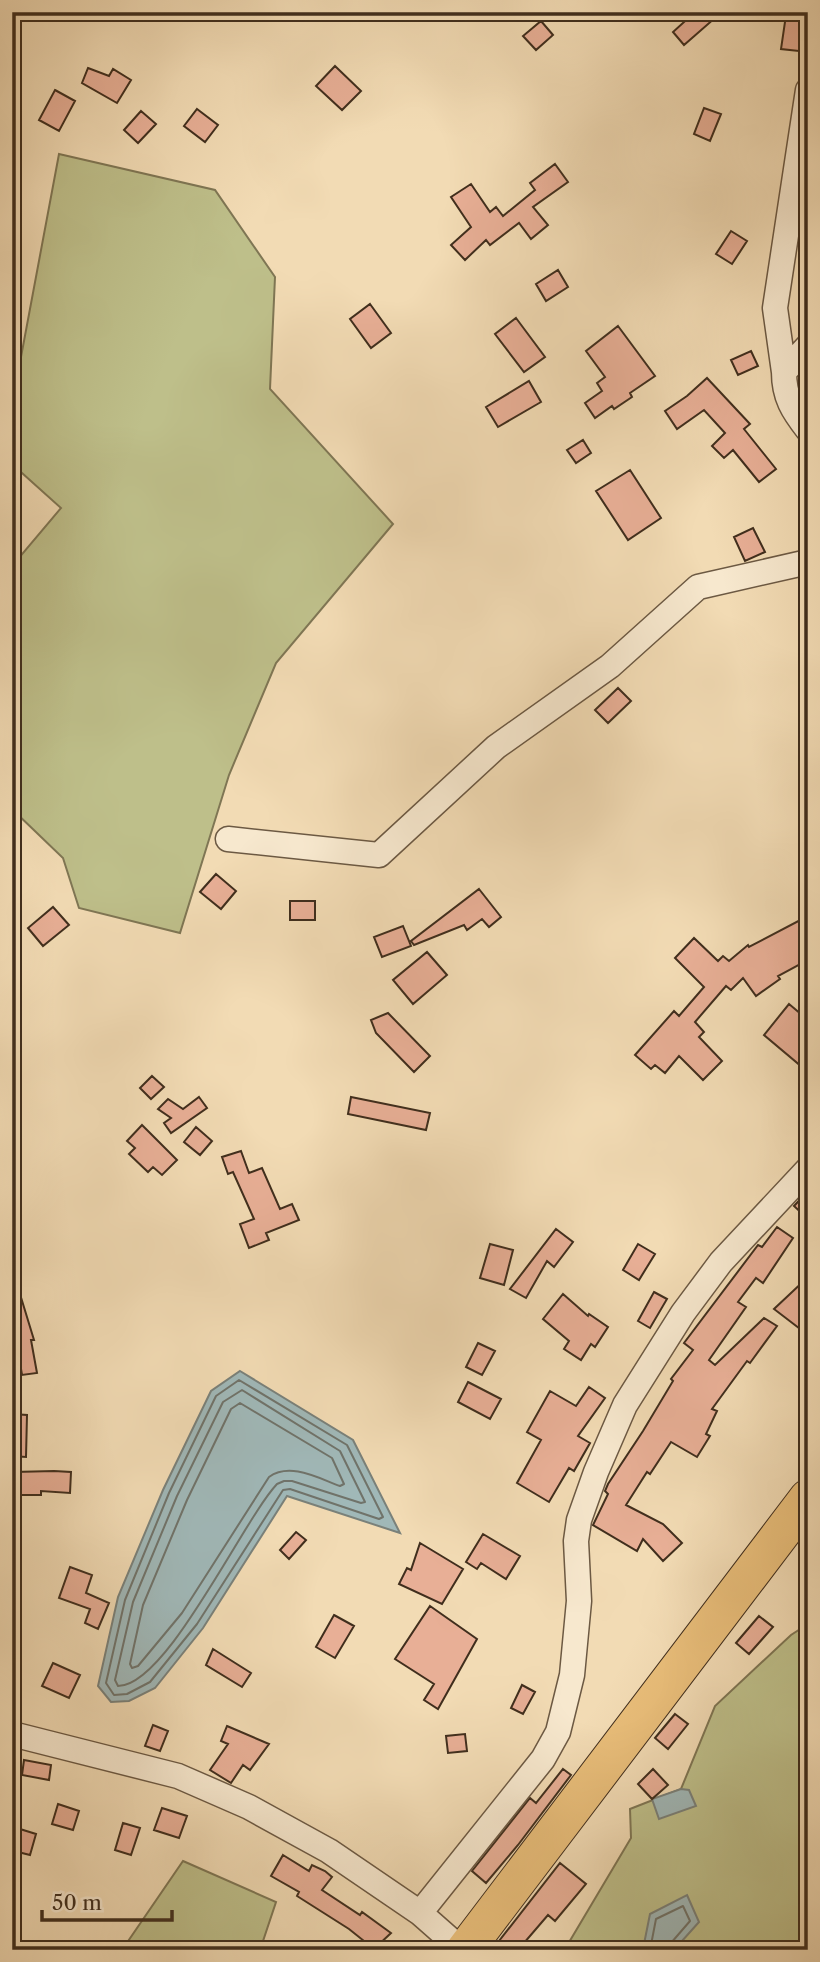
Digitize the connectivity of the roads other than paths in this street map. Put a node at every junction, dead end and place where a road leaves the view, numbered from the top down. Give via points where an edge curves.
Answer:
1 (808, 90) edge
2 (808, 346) edge
3 (784, 372) junction
4 (808, 430) edge
5 (808, 562) edge
6 (228, 839) dead end
7 (808, 1169) edge
8 (808, 1498) edge
9 (12, 1734) edge
10 (420, 1913) junction
11 (464, 1950) edge

1 - 3 street via 775,308
2 - 3 street
3 - 4 street via 788,401
5 - 6 street via 698,587 610,666 496,747 379,855
7 - 10 street via 721,1262 683,1312 625,1405 579,1520 579,1601 572,1675 558,1732 543,1759
8 - 11 highway
9 - 10 street via 178,1776 249,1807 329,1851
10 - 11 street

